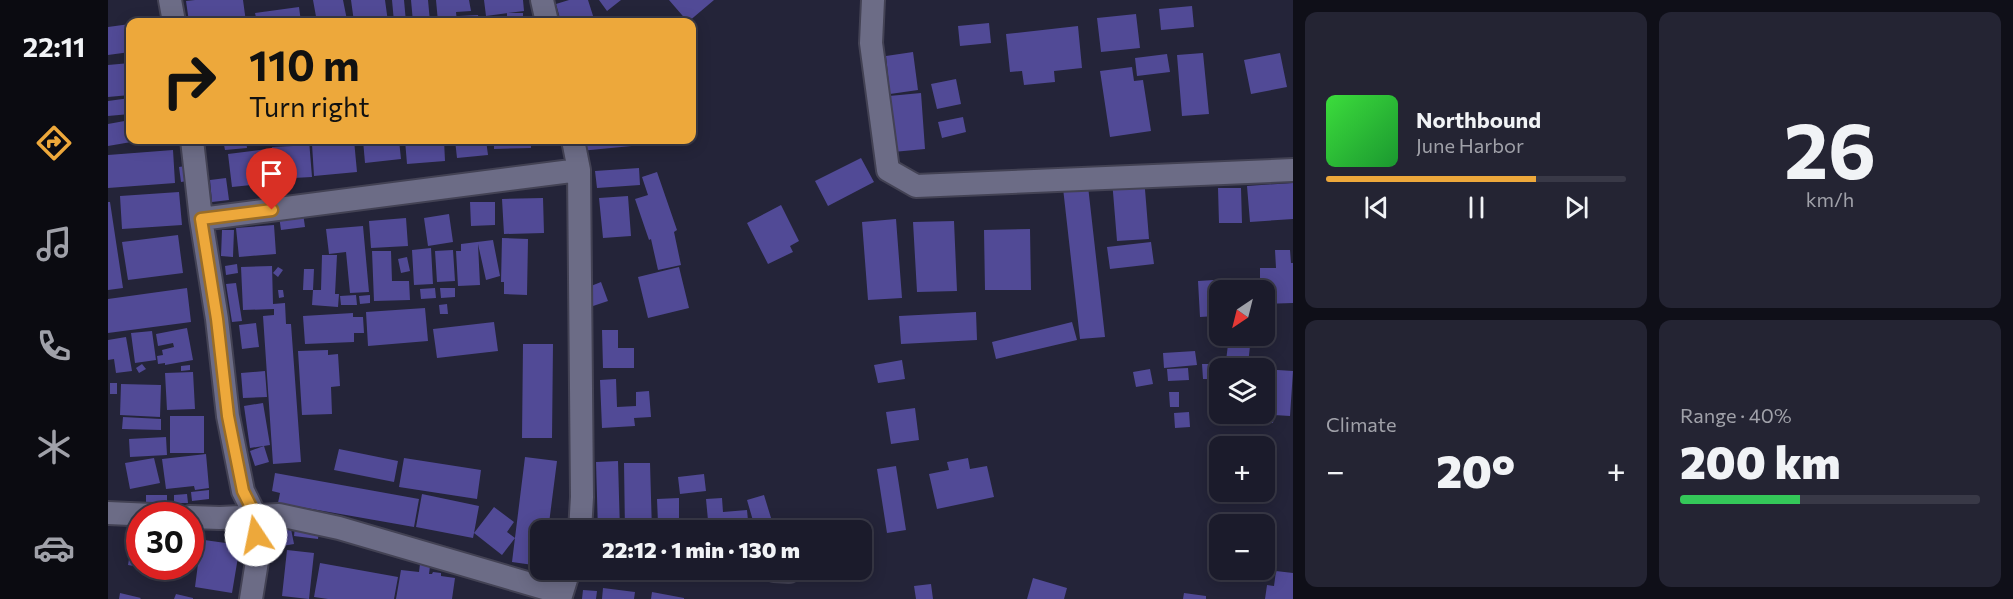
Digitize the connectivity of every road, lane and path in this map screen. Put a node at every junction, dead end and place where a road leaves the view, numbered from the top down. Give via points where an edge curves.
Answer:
1 (170, 0) edge
2 (542, 0) edge
3 (873, 0) edge
4 (173, 18) edge
5 (546, 18) edge
6 (192, 144) edge
7 (574, 144) edge
8 (579, 170) junction
9 (1293, 170) edge
10 (201, 219) junction
11 (108, 513) edge
12 (126, 514) edge
13 (255, 515) junction
14 (204, 517) edge
15 (580, 520) edge
16 (566, 580) edge
17 (560, 596) edge
18 (251, 599) edge

1 - 4 street
2 - 5 street
3 - 9 street via 870,43 888,170 916,186
6 - 10 street
7 - 8 street
8 - 10 street
8 - 15 street
10 - 13 street via 236,462 243,491
11 - 12 street
13 - 14 street
13 - 17 street via 279,515 339,528
13 - 18 street via 258,555
16 - 17 street

